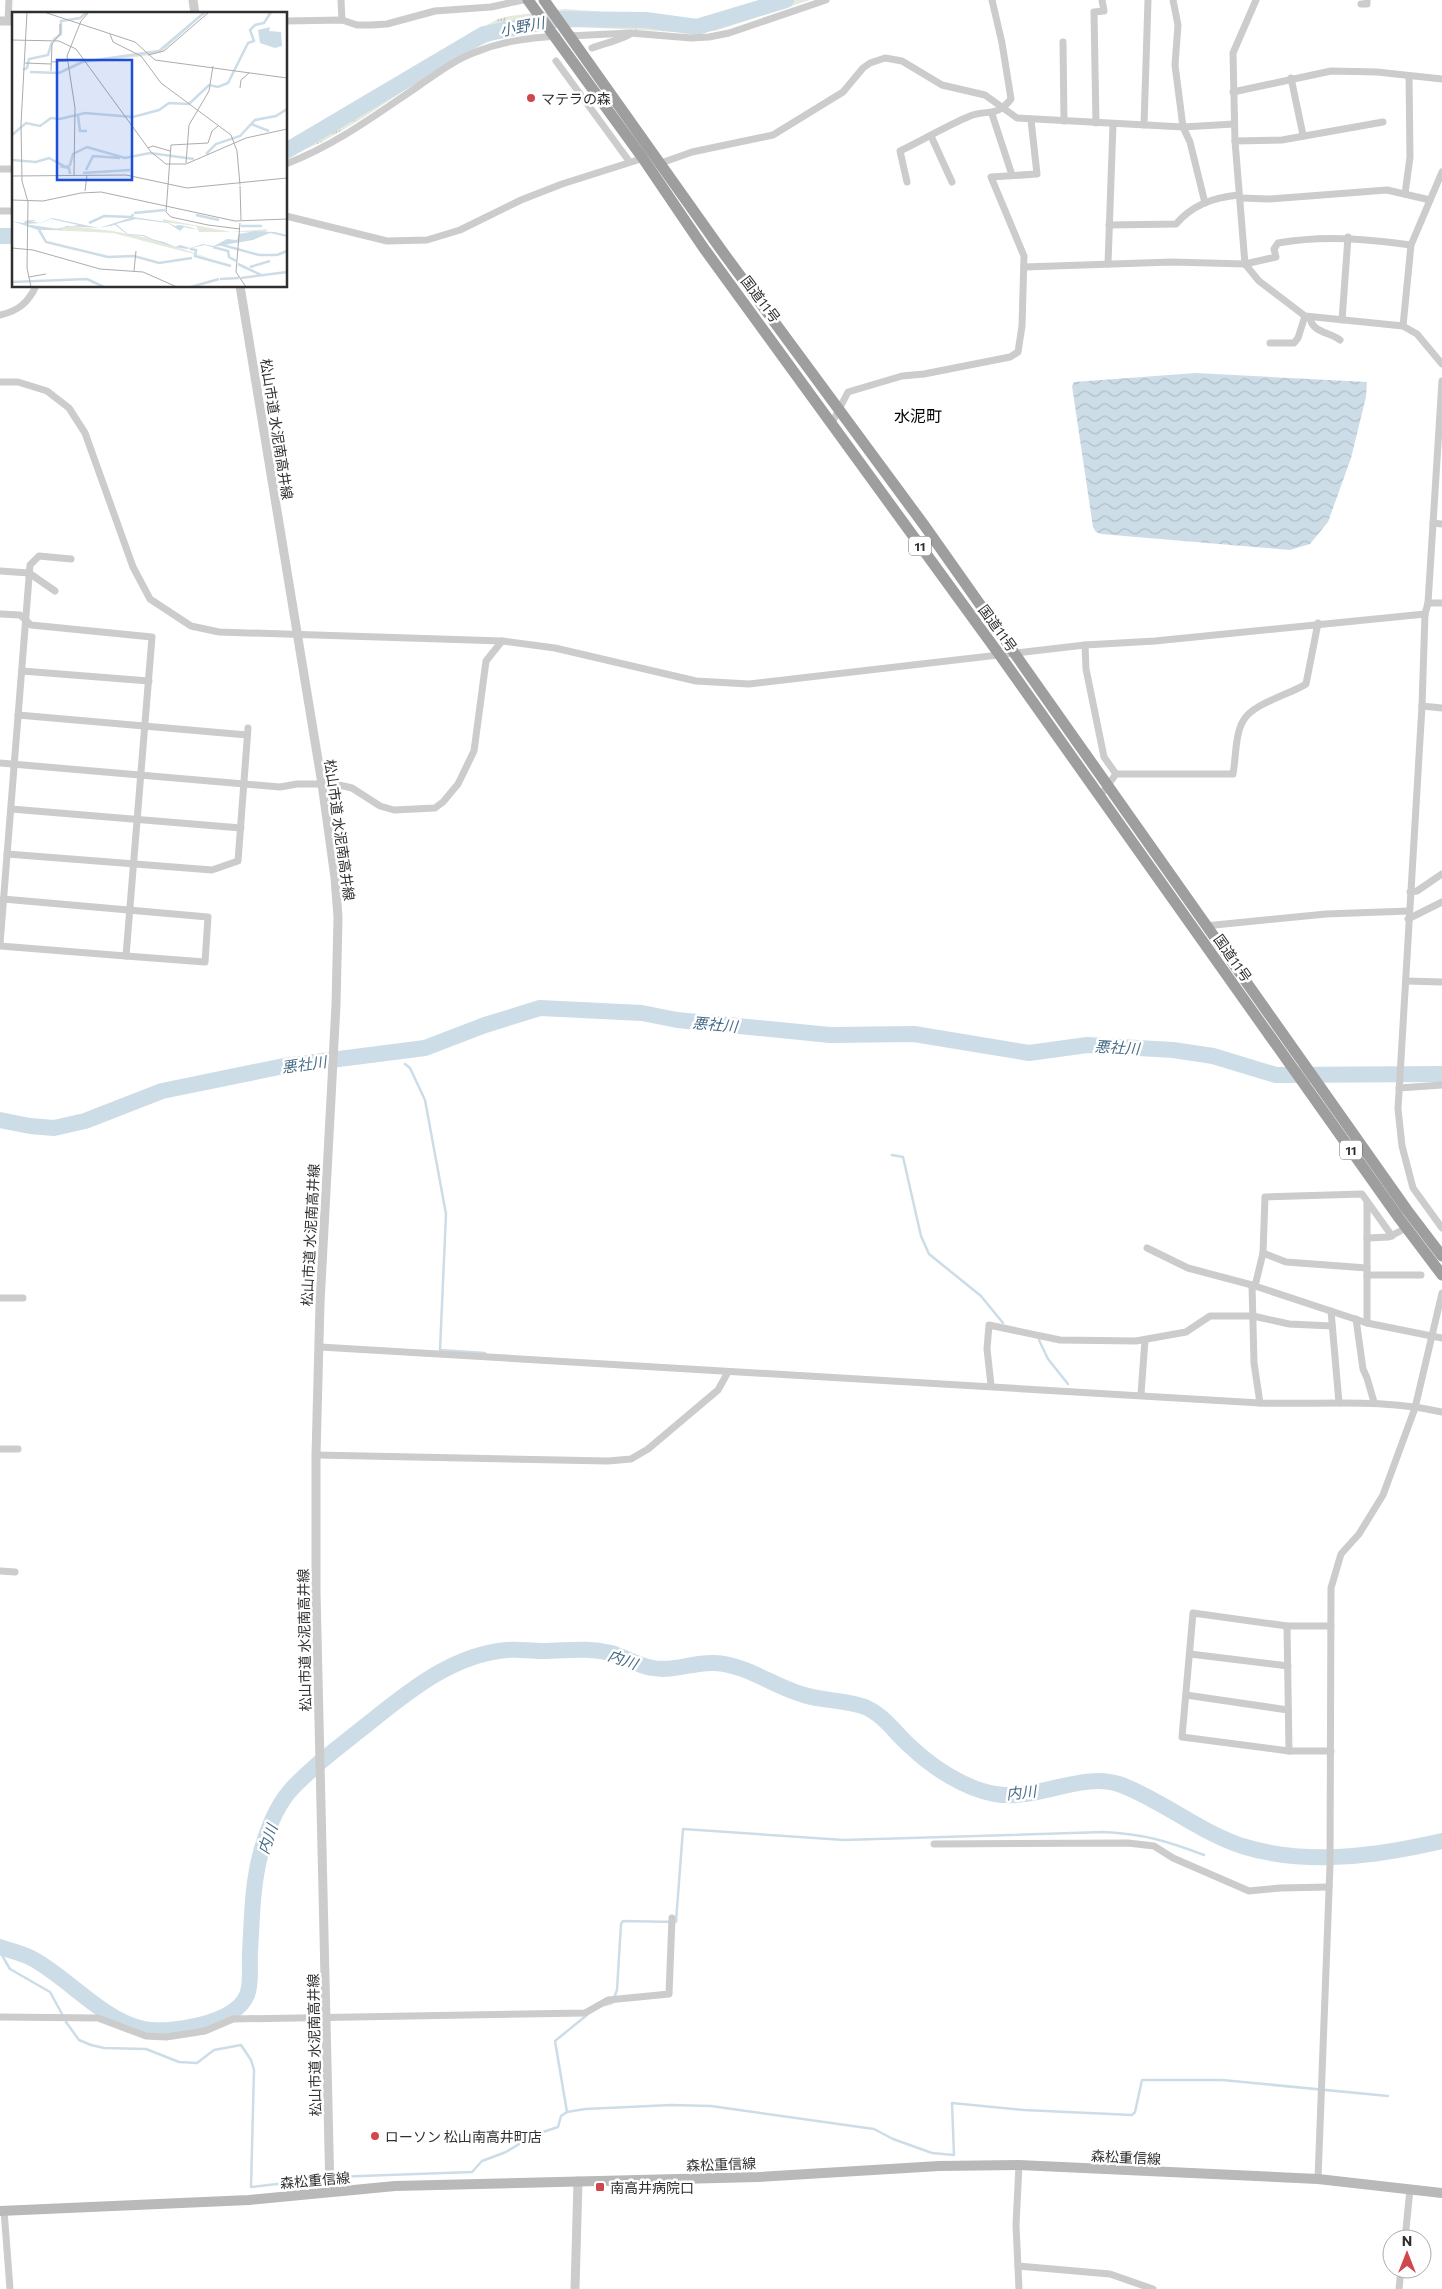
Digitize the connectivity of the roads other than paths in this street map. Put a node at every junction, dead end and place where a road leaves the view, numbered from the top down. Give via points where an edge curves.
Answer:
1 (9, 0) edge
2 (341, 0) edge
3 (522, 0) edge
4 (528, 0) edge
5 (544, 0) edge
6 (826, 0) edge
7 (992, 0) edge
8 (1102, 0) edge
9 (1148, 0) edge
10 (1174, 0) edge
11 (1256, 0) edge
12 (342, 20) junction
13 (7, 21) edge
14 (288, 21) edge
15 (568, 32) junction
16 (552, 33) junction
17 (630, 33) junction
18 (1063, 42) dead end
19 (592, 48) dead end
20 (556, 61) dead end
21 (1408, 76) junction
22 (1291, 78) junction
23 (1442, 79) edge
24 (1233, 92) junction
25 (1003, 108) junction
26 (992, 114) junction
27 (1030, 120) junction
28 (1064, 121) junction
29 (1096, 122) junction
30 (1383, 122) dead end
31 (1113, 124) junction
32 (1234, 124) junction
33 (1144, 125) junction
34 (1183, 127) junction
35 (1303, 135) junction
36 (932, 136) junction
37 (1235, 141) junction
38 (642, 157) junction
39 (629, 161) junction
40 (288, 163) edge
41 (661, 163) junction
42 (1442, 172) edge
43 (1012, 175) junction
44 (907, 182) dead end
45 (952, 182) dead end
46 (1405, 194) junction
47 (1240, 196) junction
48 (1430, 200) junction
49 (1205, 203) junction
50 (288, 216) edge
51 (1109, 225) junction
52 (1348, 237) junction
53 (1411, 245) junction
54 (1108, 264) junction
55 (1245, 264) junction
56 (1024, 267) junction
57 (35, 288) edge
58 (240, 288) edge
59 (0, 315) edge
60 (1308, 316) junction
61 (1342, 320) junction
62 (1403, 326) junction
63 (1340, 340) dead end
64 (1270, 343) dead end
65 (1442, 364) edge
66 (1442, 380) edge
67 (0, 382) edge
68 (1441, 403) edge
69 (838, 410) junction
70 (832, 423) junction
71 (1440, 424) edge
72 (1440, 442) edge
73 (1439, 474) edge
74 (1432, 523) junction
75 (1442, 524) edge
76 (71, 559) dead end
77 (0, 571) edge
78 (29, 573) junction
79 (56, 591) dead end
80 (1428, 603) junction
81 (1442, 603) edge
82 (0, 614) edge
83 (1425, 614) junction
84 (26, 621) junction
85 (1318, 623) junction
86 (296, 635) junction
87 (502, 641) junction
88 (1085, 645) junction
89 (1012, 653) junction
90 (999, 654) junction
91 (22, 671) junction
92 (149, 681) junction
93 (1422, 706) junction
94 (1442, 708) edge
95 (18, 715) junction
96 (145, 726) junction
97 (0, 763) edge
98 (14, 765) junction
99 (1116, 774) junction
100 (142, 775) junction
101 (245, 783) junction
102 (322, 784) junction
103 (1106, 786) junction
104 (1100, 796) junction
105 (10, 809) junction
106 (138, 820) junction
107 (241, 828) junction
108 (7, 854) junction
109 (134, 865) junction
110 (1442, 874) edge
111 (3, 878) edge
112 (1410, 892) junction
113 (4, 899) junction
114 (1442, 902) edge
115 (130, 910) junction
116 (1409, 915) junction
117 (1, 925) edge
118 (1206, 926) junction
119 (1193, 927) junction
120 (0, 945) edge
121 (126, 956) junction
122 (1406, 981) junction
123 (1442, 982) edge
124 (1399, 1084) junction
125 (1442, 1085) edge
126 (1366, 1201) junction
127 (1406, 1228) junction
128 (1442, 1228) edge
129 (1392, 1236) junction
130 (1367, 1238) junction
131 (1147, 1248) dead end
132 (1263, 1253) junction
133 (1442, 1256) edge
134 (1367, 1272) junction
135 (1421, 1275) dead end
136 (1442, 1275) edge
137 (1254, 1286) junction
138 (1442, 1293) edge
139 (0, 1298) edge
140 (23, 1298) dead end
141 (1331, 1311) junction
142 (1253, 1316) junction
143 (1356, 1319) junction
144 (1367, 1323) junction
145 (1332, 1326) junction
146 (1430, 1337) junction
147 (1442, 1338) edge
148 (1145, 1340) junction
149 (320, 1347) junction
150 (728, 1372) junction
151 (991, 1385) junction
152 (1141, 1394) junction
153 (1374, 1402) junction
154 (1260, 1403) junction
155 (1339, 1403) junction
156 (1415, 1408) junction
157 (1442, 1412) edge
158 (0, 1449) edge
159 (18, 1449) dead end
160 (316, 1455) junction
161 (0, 1571) edge
162 (15, 1572) dead end
163 (1287, 1626) junction
164 (1331, 1626) junction
165 (1190, 1654) junction
166 (1288, 1666) junction
167 (1186, 1695) junction
168 (1288, 1710) junction
169 (1289, 1751) junction
170 (1331, 1751) junction
171 (934, 1844) dead end
172 (1329, 1888) junction
173 (672, 1918) dead end
174 (0, 2017) edge
175 (327, 2019) junction
176 (1019, 2166) junction
177 (1318, 2179) junction
178 (578, 2181) junction
179 (1410, 2189) junction
180 (330, 2192) junction
181 (1442, 2193) edge
182 (2, 2210) edge
183 (1406, 2229) edge
184 (1018, 2266) junction
185 (10, 2289) edge
186 (576, 2289) edge
187 (1019, 2289) edge
188 (1153, 2289) edge

1 - 13 street
2 - 12 street
3 - 12 street via 435,12 387,24 357,25
4 - 16 highway, 国道11号 / 11
5 - 15 highway, 国道11号 / 11
6 - 17 street via 730,33 709,37
7 - 25 street via 1011,99
8 - 29 street via 1104,11 1094,12
9 - 33 street
10 - 34 street via 1178,25 1175,65
11 - 24 street via 1233,53
12 - 14 street
15 - 16 street
15 - 17 street
15 - 41 highway, 国道11号 / 11
16 - 38 highway, 国道11号 / 11
16 - 40 street via 514,39 474,52 353,131
17 - 19 street via 627,37
18 - 28 street
20 - 39 street
21 - 22 street via 1352,70
21 - 23 street
21 - 46 street via 1410,157
22 - 24 street
22 - 35 street
24 - 32 street
25 - 26 street
25 - 27 street via 1017,118
25 - 41 street via 985,95 942,85 902,61 885,58 870,63 843,92 773,135 692,152
26 - 36 street via 972,115
26 - 43 street
27 - 28 street
27 - 43 street via 1037,174
28 - 29 street
29 - 31 street
30 - 35 street
31 - 33 street
31 - 51 street
32 - 34 street
32 - 37 street
33 - 34 street
34 - 49 street via 1196,162
35 - 37 street via 1282,140
36 - 44 street via 900,151
36 - 45 street
37 - 47 street
38 - 39 street
38 - 41 street
38 - 70 highway, 国道11号 / 11 via 703,247
39 - 50 street via 546,191 460,230 427,240 387,241
41 - 69 highway, 国道11号 / 11
42 - 48 street
43 - 56 street via 991,177 1024,256
46 - 47 street via 1387,190 1269,199
46 - 48 street
47 - 49 street via 1222,196
47 - 55 street
48 - 53 street
49 - 51 street via 1191,209 1176,224
51 - 54 street
52 - 53 street
52 - 55 street via 1303,238 1278,243 1274,249 1276,257
52 - 61 street
53 - 62 street
54 - 55 street
54 - 56 street
55 - 60 street via 1259,281
56 - 69 street via 1022,326 1015,356 884,381 848,392
57 - 59 street via 20,307 12,313
58 - 86 street, 松山市道 水泥南高井線
60 - 61 street
60 - 63 street via 1316,329
60 - 64 street via 1294,343
61 - 62 street
62 - 65 street via 1417,334
66 - 68 street
67 - 86 street via 18,382 47,391 69,408 85,433 134,567 150,599 191,626 219,632
68 - 71 street
69 - 70 street
69 - 89 highway, 国道11号 / 11 via 924,525
70 - 90 highway, 国道11号 / 11
71 - 72 street
72 - 73 street
73 - 74 street
74 - 75 street
74 - 80 street
76 - 78 street via 39,556 30,565
77 - 78 street
78 - 79 street
78 - 84 street
80 - 81 street
80 - 83 street
82 - 84 street via 20,615
83 - 85 street
83 - 93 street
84 - 91 street
84 - 92 street via 31,626 152,637
85 - 88 street via 1155,641
85 - 99 street via 1306,684 1246,717 1240,729 1233,774
86 - 87 street
86 - 102 street, 松山市道 水泥南高井線
87 - 90 street via 555,648 721,684 749,684
87 - 102 street via 486,661 474,750 458,784 443,802 435,808 394,810 380,806 352,788
88 - 89 street
88 - 99 street via 1086,669 1104,757
89 - 90 street
89 - 103 highway, 国道11号 / 11
90 - 104 highway, 国道11号 / 11
91 - 92 street
91 - 95 street
92 - 96 street
93 - 94 street
93 - 112 street
95 - 96 street
95 - 98 street
96 - 100 street
96 - 101 street via 248,732
97 - 98 street
98 - 100 street
98 - 105 street
99 - 103 street
100 - 101 street
100 - 106 street
101 - 102 street via 280,787
101 - 107 street
102 - 149 street, 松山市道 水泥南高井線 via 338,917
103 - 104 street
103 - 118 highway, 国道11号 / 11
104 - 119 highway, 国道11号 / 11
105 - 106 street
105 - 108 street
106 - 107 street
106 - 109 street
107 - 109 street via 238,861 230,864 212,870
108 - 109 street
108 - 111 street
109 - 115 street
110 - 112 street via 1417,891
111 - 113 street
112 - 116 street
113 - 115 street
113 - 117 street
114 - 116 street
115 - 121 street
115 - 121 street via 208,917 205,962
116 - 118 street via 1326,914
116 - 122 street
117 - 120 street
118 - 119 street
118 - 133 highway, 国道11号 / 11
119 - 127 highway, 国道11号 / 11
120 - 121 street
122 - 123 street
122 - 124 street
124 - 125 street
124 - 128 street via 1402,1146 1413,1188
126 - 129 street
126 - 130 street
126 - 132 street via 1362,1194 1265,1198
127 - 129 street
127 - 136 highway, 国道11号 / 11
129 - 130 street
130 - 134 street
131 - 137 street via 1188,1268
132 - 134 street via 1286,1262
132 - 137 street
134 - 135 street
134 - 144 street
137 - 141 street
137 - 142 street
138 - 146 street
139 - 140 street
141 - 143 street
141 - 145 street
142 - 145 street via 1289,1324
142 - 148 street via 1210,1316 1186,1332
142 - 154 street via 1254,1364
143 - 144 street
143 - 153 street via 1363,1370
144 - 146 street
145 - 155 street
146 - 147 street
146 - 156 street
148 - 151 street via 1060,1340 989,1325 987,1349
148 - 152 street
149 - 150 street
149 - 160 street, 松山市道 水泥南高井線
150 - 151 street
150 - 160 street via 718,1390 648,1449 630,1459
151 - 152 street
152 - 154 street
153 - 155 street
153 - 156 street
154 - 155 street
156 - 157 street
156 - 164 street via 1382,1495 1359,1534 1341,1554 1331,1588
158 - 159 street
160 - 175 street, 松山市道 水泥南高井線 via 316,1591
161 - 162 street
163 - 164 street
163 - 165 street via 1193,1613
163 - 166 street
164 - 170 street
165 - 166 street
165 - 167 street
166 - 168 street
167 - 168 street
167 - 169 street via 1182,1737
168 - 169 street
169 - 170 street
170 - 172 street
171 - 172 street via 1128,1843 1154,1846 1173,1858 1249,1891
172 - 177 street
173 - 175 street via 669,1994 608,2000 585,2013
174 - 175 street via 98,2018 146,2036 166,2037 204,2031 233,2019
175 - 180 street, 松山市道 水泥南高井線
176 - 177 main road, 森松重信線
176 - 178 main road, 森松重信線 via 939,2166
176 - 184 street
177 - 179 main road, 森松重信線
178 - 180 main road, 森松重信線 via 395,2186
178 - 186 street
179 - 181 main road, 森松重信線
179 - 183 street
180 - 182 main road, 森松重信線 via 249,2200
182 - 185 street
184 - 187 street
184 - 188 street via 1110,2274

